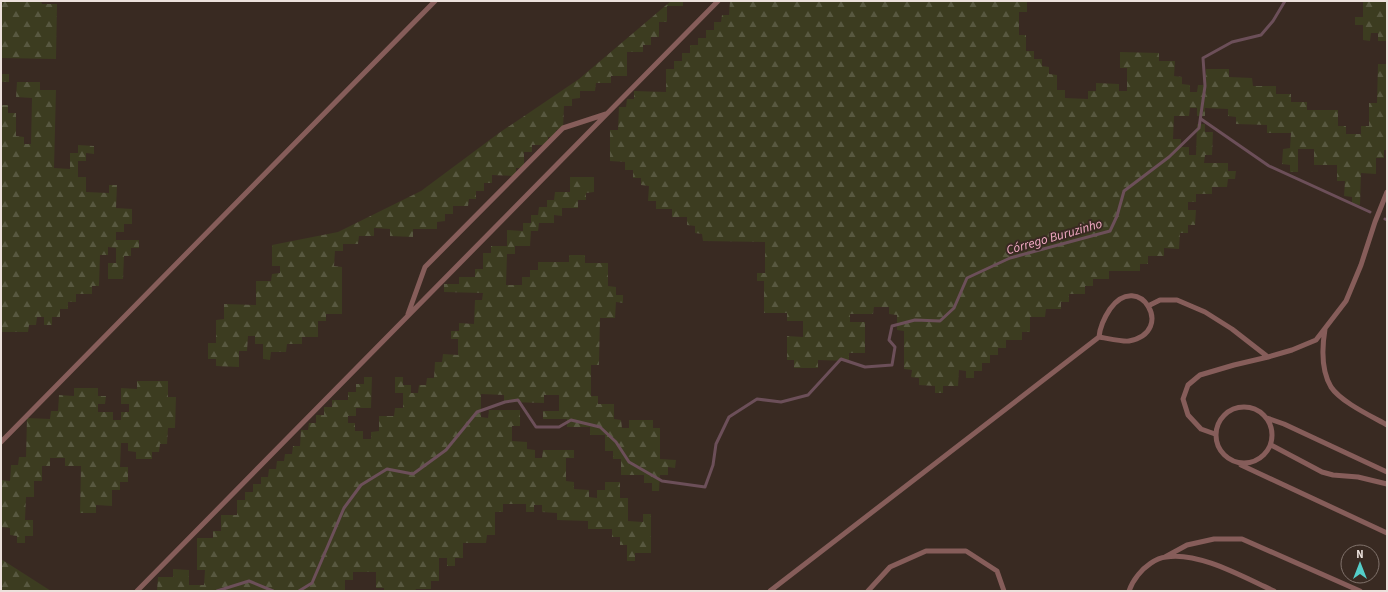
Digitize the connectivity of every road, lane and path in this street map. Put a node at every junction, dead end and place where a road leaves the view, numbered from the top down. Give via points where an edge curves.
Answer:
1 (435, 1) edge
2 (718, 1) edge
3 (607, 113) junction
4 (1387, 192) edge
5 (1148, 306) junction
6 (407, 316) junction
7 (1325, 328) junction
8 (1099, 337) junction
9 (1268, 357) junction
10 (1267, 418) junction
11 (1387, 425) edge
12 (1215, 434) junction
13 (1, 442) edge
14 (1271, 445) junction
15 (1239, 463) junction
16 (1387, 472) edge
17 (1387, 484) edge
18 (1387, 533) edge
19 (1165, 556) junction
20 (137, 591) edge
21 (770, 591) edge
22 (868, 591) edge
23 (1004, 591) edge
24 (1129, 591) edge
25 (1274, 591) edge
26 (1360, 591) edge

1 - 13 lane
2 - 3 lane
3 - 6 lane
3 - 6 lane via 563,128 425,267
4 - 7 lane via 1346,301
5 - 8 lane via 1143,299 1130,296 1119,299 1105,318
5 - 8 lane via 1152,317 1150,329 1141,338 1127,342
5 - 9 lane via 1160,300 1177,300 1205,312
6 - 20 lane
7 - 9 lane via 1316,340
7 - 11 lane via 1322,343 1324,368 1331,387 1347,402
8 - 21 lane
9 - 12 lane via 1200,375 1188,385 1183,399 1188,415 1201,429
10 - 12 lane via 1250,407 1236,408 1224,415 1216,427
10 - 14 lane via 1272,431
10 - 16 lane
12 - 15 lane via 1218,448 1222,453
14 - 15 lane via 1258,460 1252,463
14 - 17 lane via 1322,472
15 - 18 lane
19 - 24 lane via 1145,567 1131,584
19 - 25 lane via 1189,556 1215,564
19 - 26 lane via 1187,545 1214,539 1242,539
22 - 23 lane via 890,567 926,551 966,551 997,571

